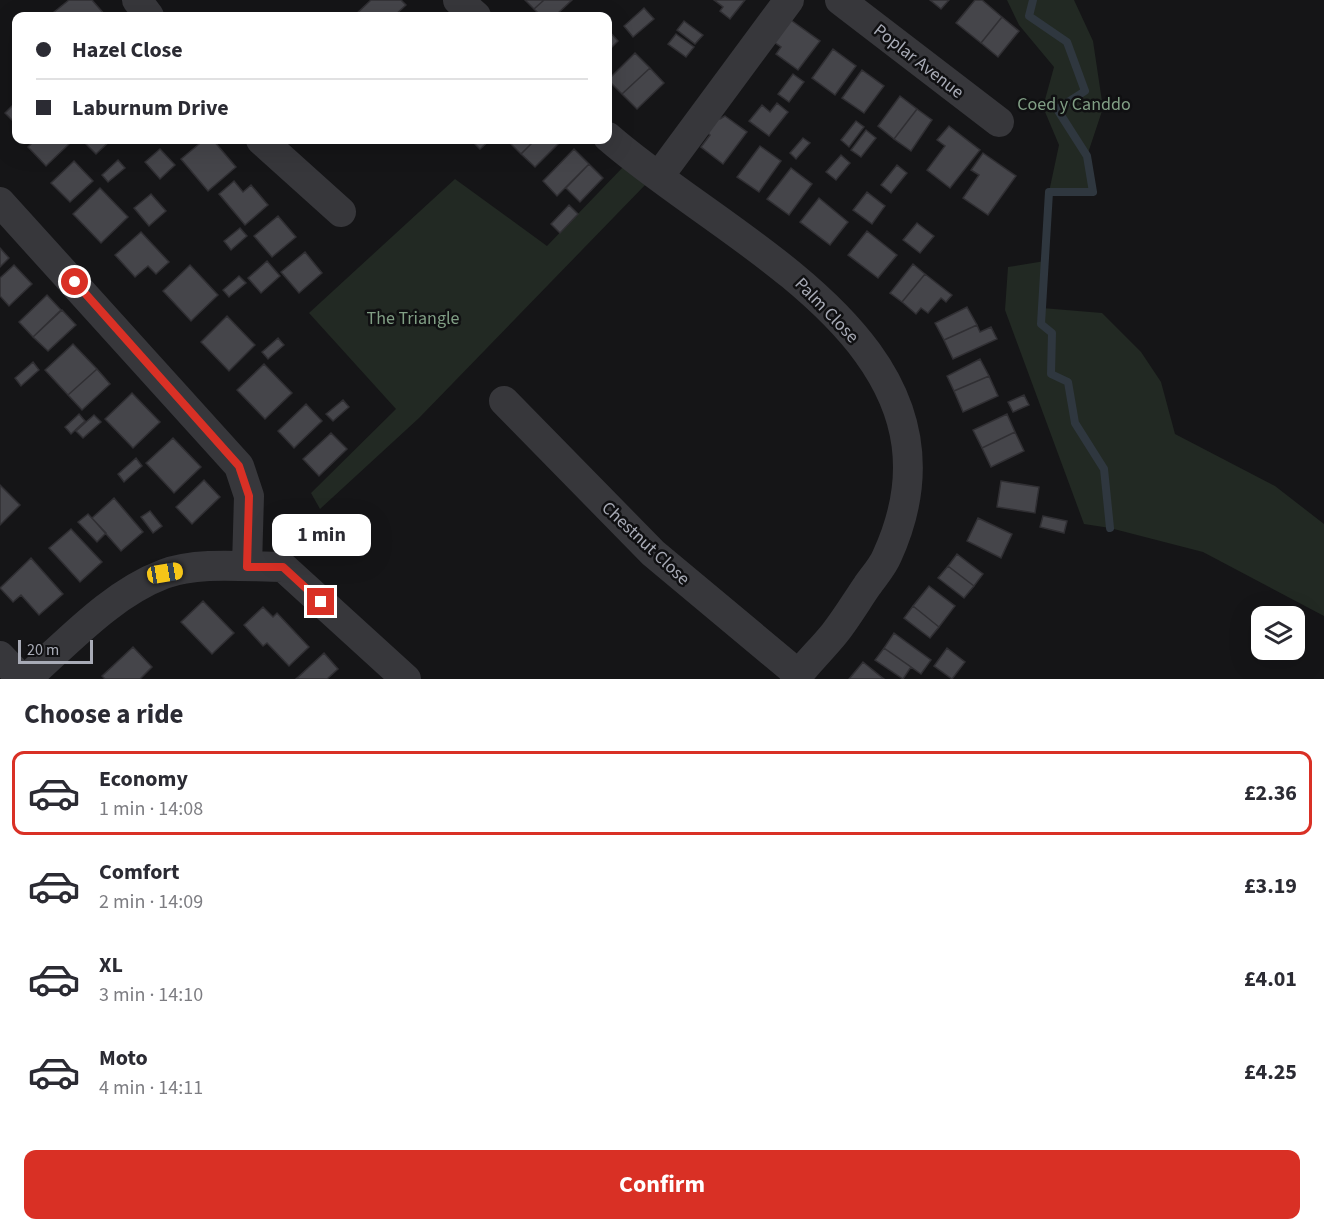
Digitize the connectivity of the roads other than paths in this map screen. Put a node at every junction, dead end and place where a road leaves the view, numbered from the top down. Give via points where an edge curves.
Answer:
1 (458, 0) edge
2 (789, 0) edge
3 (840, 0) edge
4 (472, 12) edge
5 (999, 122) dead end
6 (612, 140) edge
7 (265, 144) edge
8 (659, 176) junction
9 (0, 202) edge
10 (341, 212) dead end
11 (504, 401) dead end
12 (247, 567) junction
13 (0, 656) edge
14 (796, 677) edge
15 (24, 679) edge
16 (405, 679) edge

1 - 4 street
2 - 8 street
3 - 5 street, Poplar Avenue
6 - 8 street, Palm Close
7 - 10 street
8 - 14 street, Palm Close via 783,266 852,332 890,385 906,442 907,500 887,557 835,633
9 - 12 street via 239,466 249,496
11 - 14 street, Chestnut Close via 653,553
12 - 15 street via 218,565 165,573 116,601
12 - 16 street via 283,567
13 - 15 street

